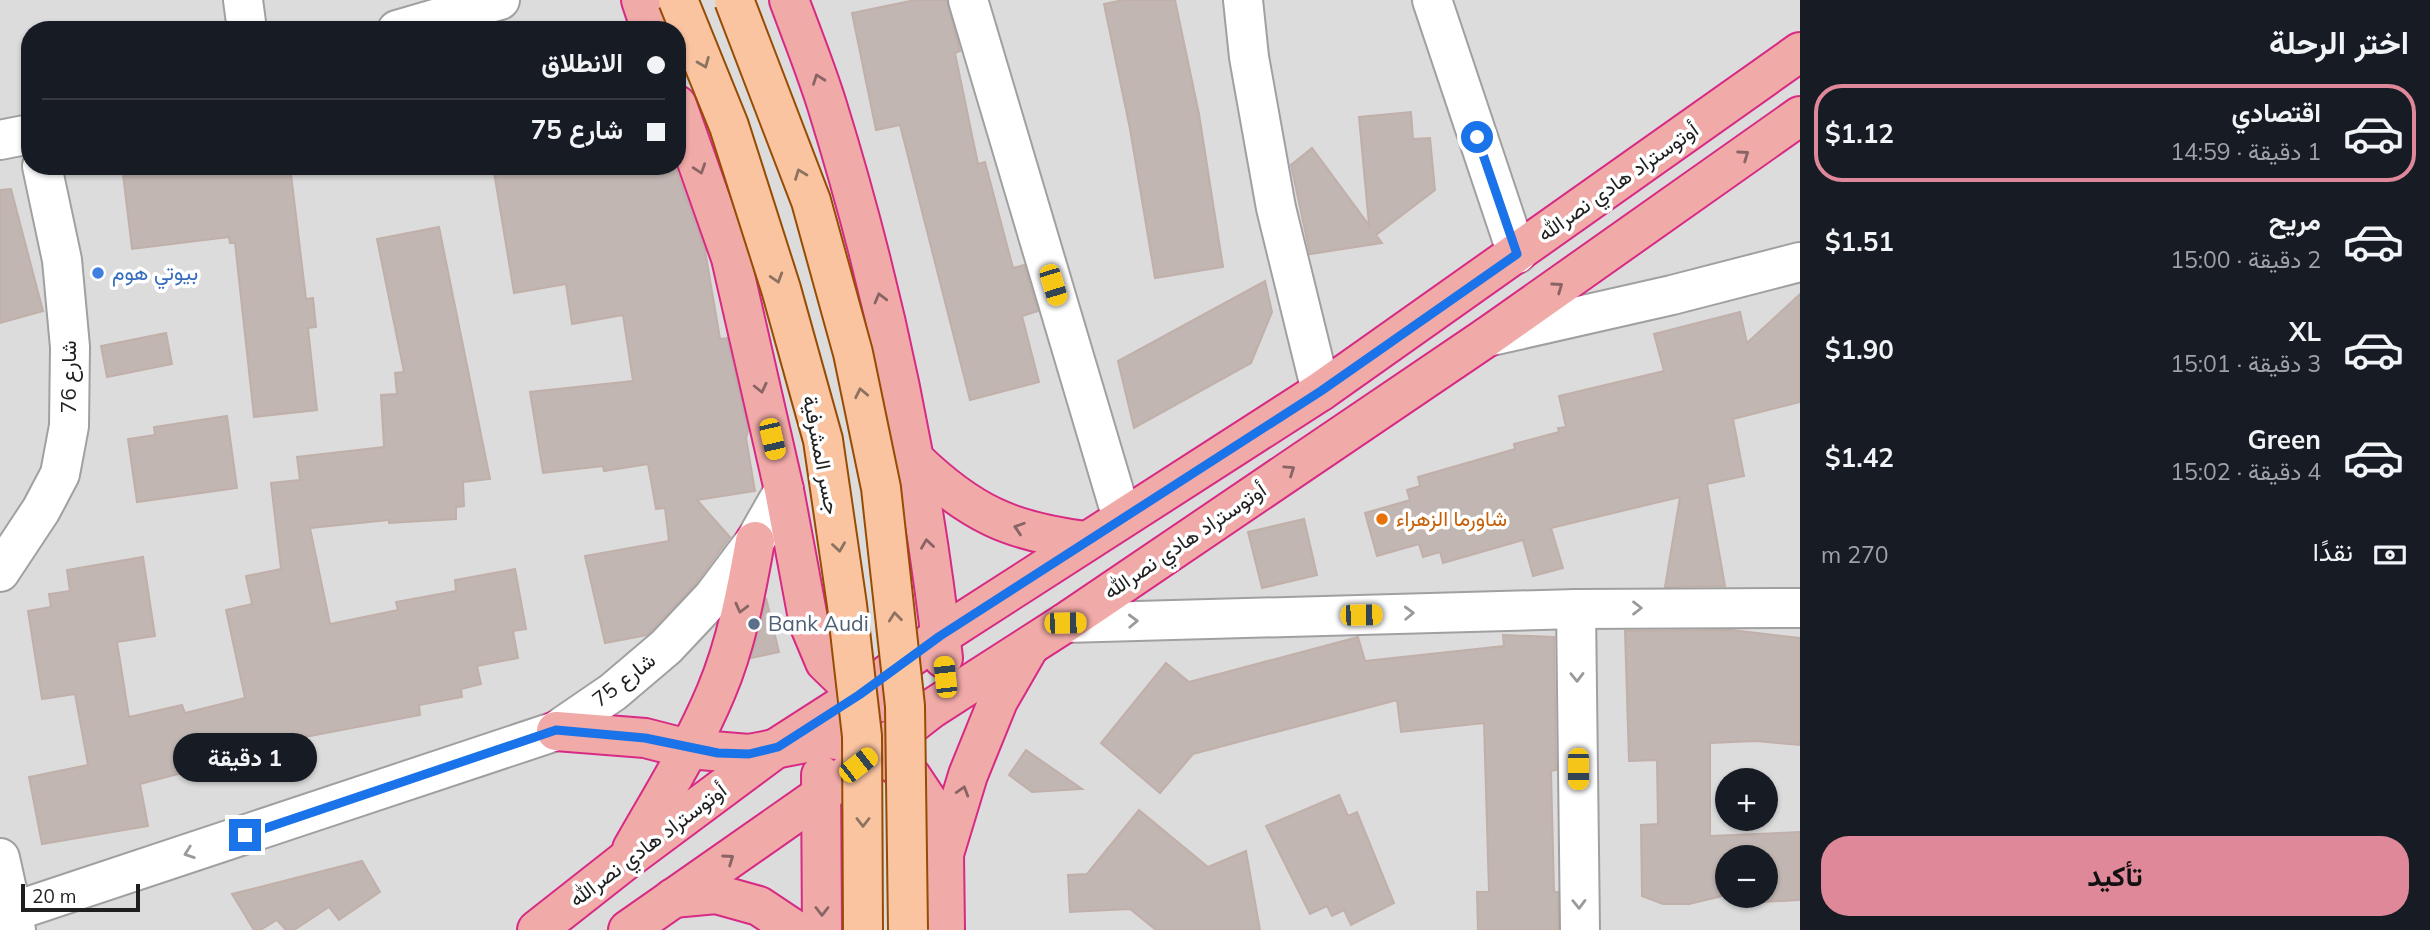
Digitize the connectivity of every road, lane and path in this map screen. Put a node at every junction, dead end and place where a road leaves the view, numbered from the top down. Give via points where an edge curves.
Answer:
1 (243, 0) edge
2 (500, 0) edge
3 (640, 0) edge
4 (678, 0) edge
5 (734, 0) edge
6 (789, 0) edge
7 (968, 0) edge
8 (1243, 0) edge
9 (1432, 0) edge
10 (246, 21) edge
11 (428, 21) edge
12 (648, 21) edge
13 (1800, 52) edge
14 (1800, 116) edge
15 (686, 130) edge
16 (21, 136) edge
17 (0, 141) edge
18 (44, 175) edge
19 (1517, 254) junction
20 (1800, 262) edge
21 (1488, 337) junction
22 (1321, 391) junction
23 (915, 460) junction
24 (784, 490) junction
25 (1122, 518) junction
26 (755, 541) junction
27 (1086, 541) junction
28 (0, 572) edge
29 (1800, 608) edge
30 (1576, 609) junction
31 (1065, 623) junction
32 (940, 636) junction
33 (1031, 643) junction
34 (939, 704) junction
35 (840, 715) junction
36 (556, 730) junction
37 (778, 747) junction
38 (688, 749) junction
39 (877, 751) junction
40 (821, 795) junction
41 (944, 854) junction
42 (0, 858) edge
43 (626, 860) junction
44 (673, 898) junction
45 (9, 920) edge
46 (537, 930) edge
47 (628, 930) edge
48 (795, 930) edge
49 (822, 930) edge
50 (863, 930) edge
51 (908, 930) edge
52 (945, 930) edge
53 (1580, 930) edge

1 - 10 street
2 - 11 street
3 - 12 highway
4 -> 50 main road, جسر المشرفية, bridge via 729,126 823,440 862,736
51 -> 5 main road, bridge via 905,706 881,488 853,353 811,201
23 -> 6 highway via 890,333 827,104
7 - 25 street
8 - 22 street via 1276,208
9 - 19 street
13 - 19 highway, أوتوستراد هادي نصرالله
21 -> 14 highway, أوتوستراد هادي نصرالله
15 -> 24 highway via 731,258
16 - 17 street
18 - 28 street, شارع 76 via 62,260 70,347 69,426 60,474
19 - 22 highway, أوتوستراد هادي نصرالله
20 - 21 street
31 -> 21 highway, أوتوستراد هادي نصرالله
22 - 25 highway, أوتوستراد هادي نصرالله
27 -> 23 highway via 1047,537 975,509
32 -> 23 highway
24 - 26 street, شارع 75
24 - 35 highway via 809,624
25 - 27 highway, أوتوستراد هادي نصرالله
26 - 36 street, شارع 75 via 713,597 666,647 613,692
26 -> 38 highway via 733,643
27 - 32 highway, أوتوستراد هادي نصرالله
30 -> 29 street
31 -> 30 street
30 -> 53 street
31 - 33 highway, أوتوستراد هادي نصرالله
32 - 34 highway
32 - 35 highway, أوتوستراد هادي نصرالله
33 - 34 highway, أوتوستراد هادي نصرالله
41 -> 33 highway via 968,775 998,701
34 - 35 highway via 906,709 881,705
34 - 39 highway, أوتوستراد هادي نصرالله
35 - 37 highway
35 - 39 highway via 850,741
35 - 40 highway via 821,767
36 - 38 highway via 645,738
36 -> 45 street, شارع 75
37 - 38 highway via 749,754
37 - 43 highway, أوتوستراد هادي نصرالله
38 - 43 highway
39 - 40 highway, أوتوستراد هادي نصرالله
39 - 41 highway via 911,776 935,812
44 -> 40 highway
40 -> 49 highway
41 - 52 highway
42 - 45 street
43 - 46 highway, أوتوستراد هادي نصرالله
44 - 47 highway
44 - 48 highway via 716,894 759,906

